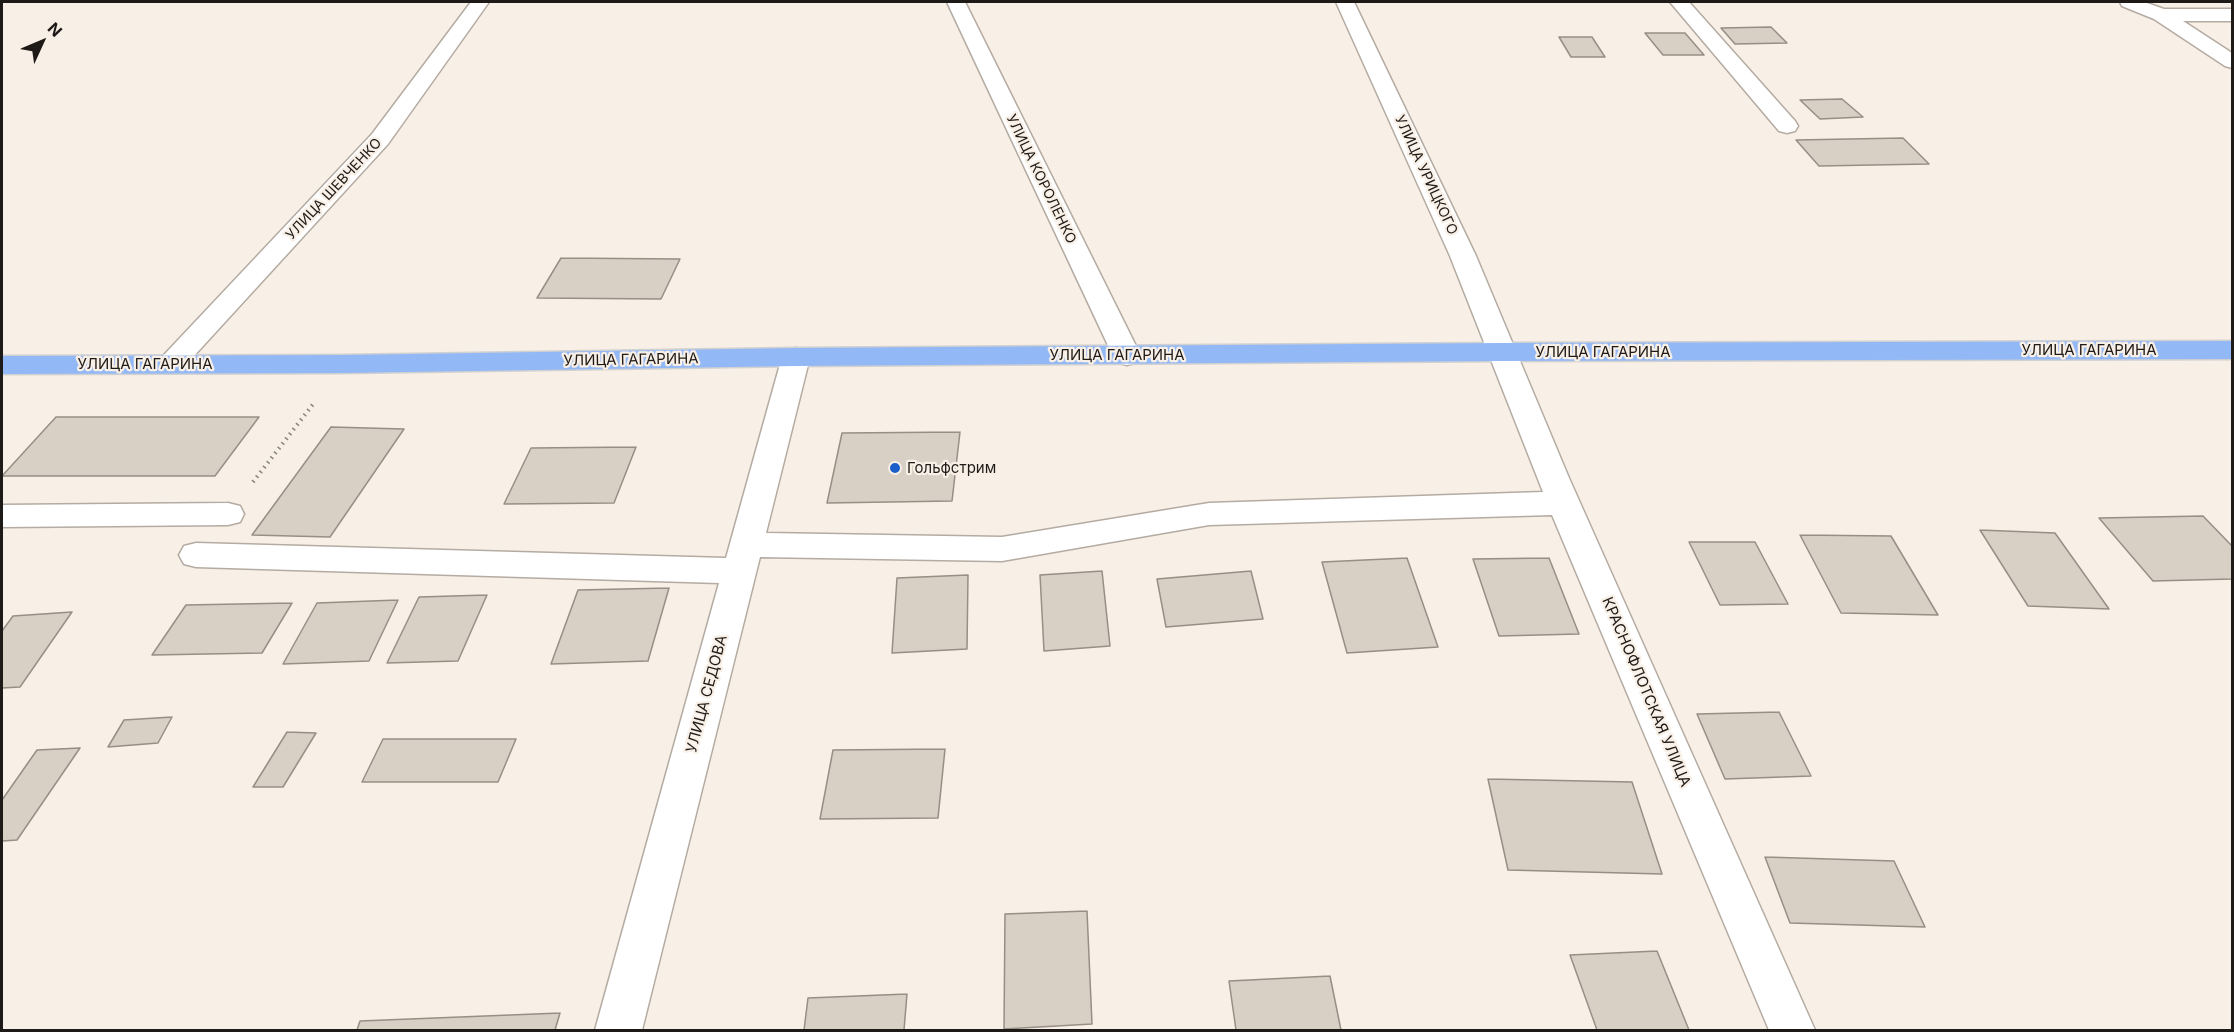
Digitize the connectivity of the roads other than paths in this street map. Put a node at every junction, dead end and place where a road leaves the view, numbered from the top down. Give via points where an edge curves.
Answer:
1 (480, 2) edge
2 (956, 2) edge
3 (1345, 2) edge
4 (1679, 2) edge
5 (2129, 2) edge
6 (2161, 15) junction
7 (2232, 15) edge
8 (2232, 62) edge
9 (1787, 126) dead end
10 (2232, 350) edge
11 (1501, 352) junction
12 (1127, 356) junction
13 (796, 357) junction
14 (172, 363) junction
15 (2, 364) edge
16 (1564, 503) junction
17 (228, 514) dead end
18 (2, 516) edge
19 (196, 555) dead end
20 (743, 558) junction
21 (619, 1030) edge
22 (1792, 1030) edge

1 - 14 lane, УЛИЦА ШЕВЧЕНКО via 380,139
2 - 12 lane, УЛИЦА КОРОЛЕНКО
3 - 11 lane, УЛИЦА УРИЦКОГО via 1463,256
4 - 9 lane
5 - 6 lane
6 - 7 lane
6 - 8 lane
10 - 11 main road, УЛИЦА ГАГАРИНА
11 - 12 main road, УЛИЦА ГАГАРИНА
11 - 16 lane, КРАСНОФЛОТСКАЯ УЛИЦА
12 - 13 main road, УЛИЦА ГАГАРИНА
13 - 14 main road, УЛИЦА ГАГАРИНА
13 - 20 lane, УЛИЦА СЕДОВА
14 - 15 main road, УЛИЦА ГАГАРИНА
16 - 20 lane via 1209,514 1002,549
16 - 22 lane, КРАСНОФЛОТСКАЯ УЛИЦА
17 - 18 lane
19 - 20 lane
20 - 21 lane, УЛИЦА СЕДОВА

